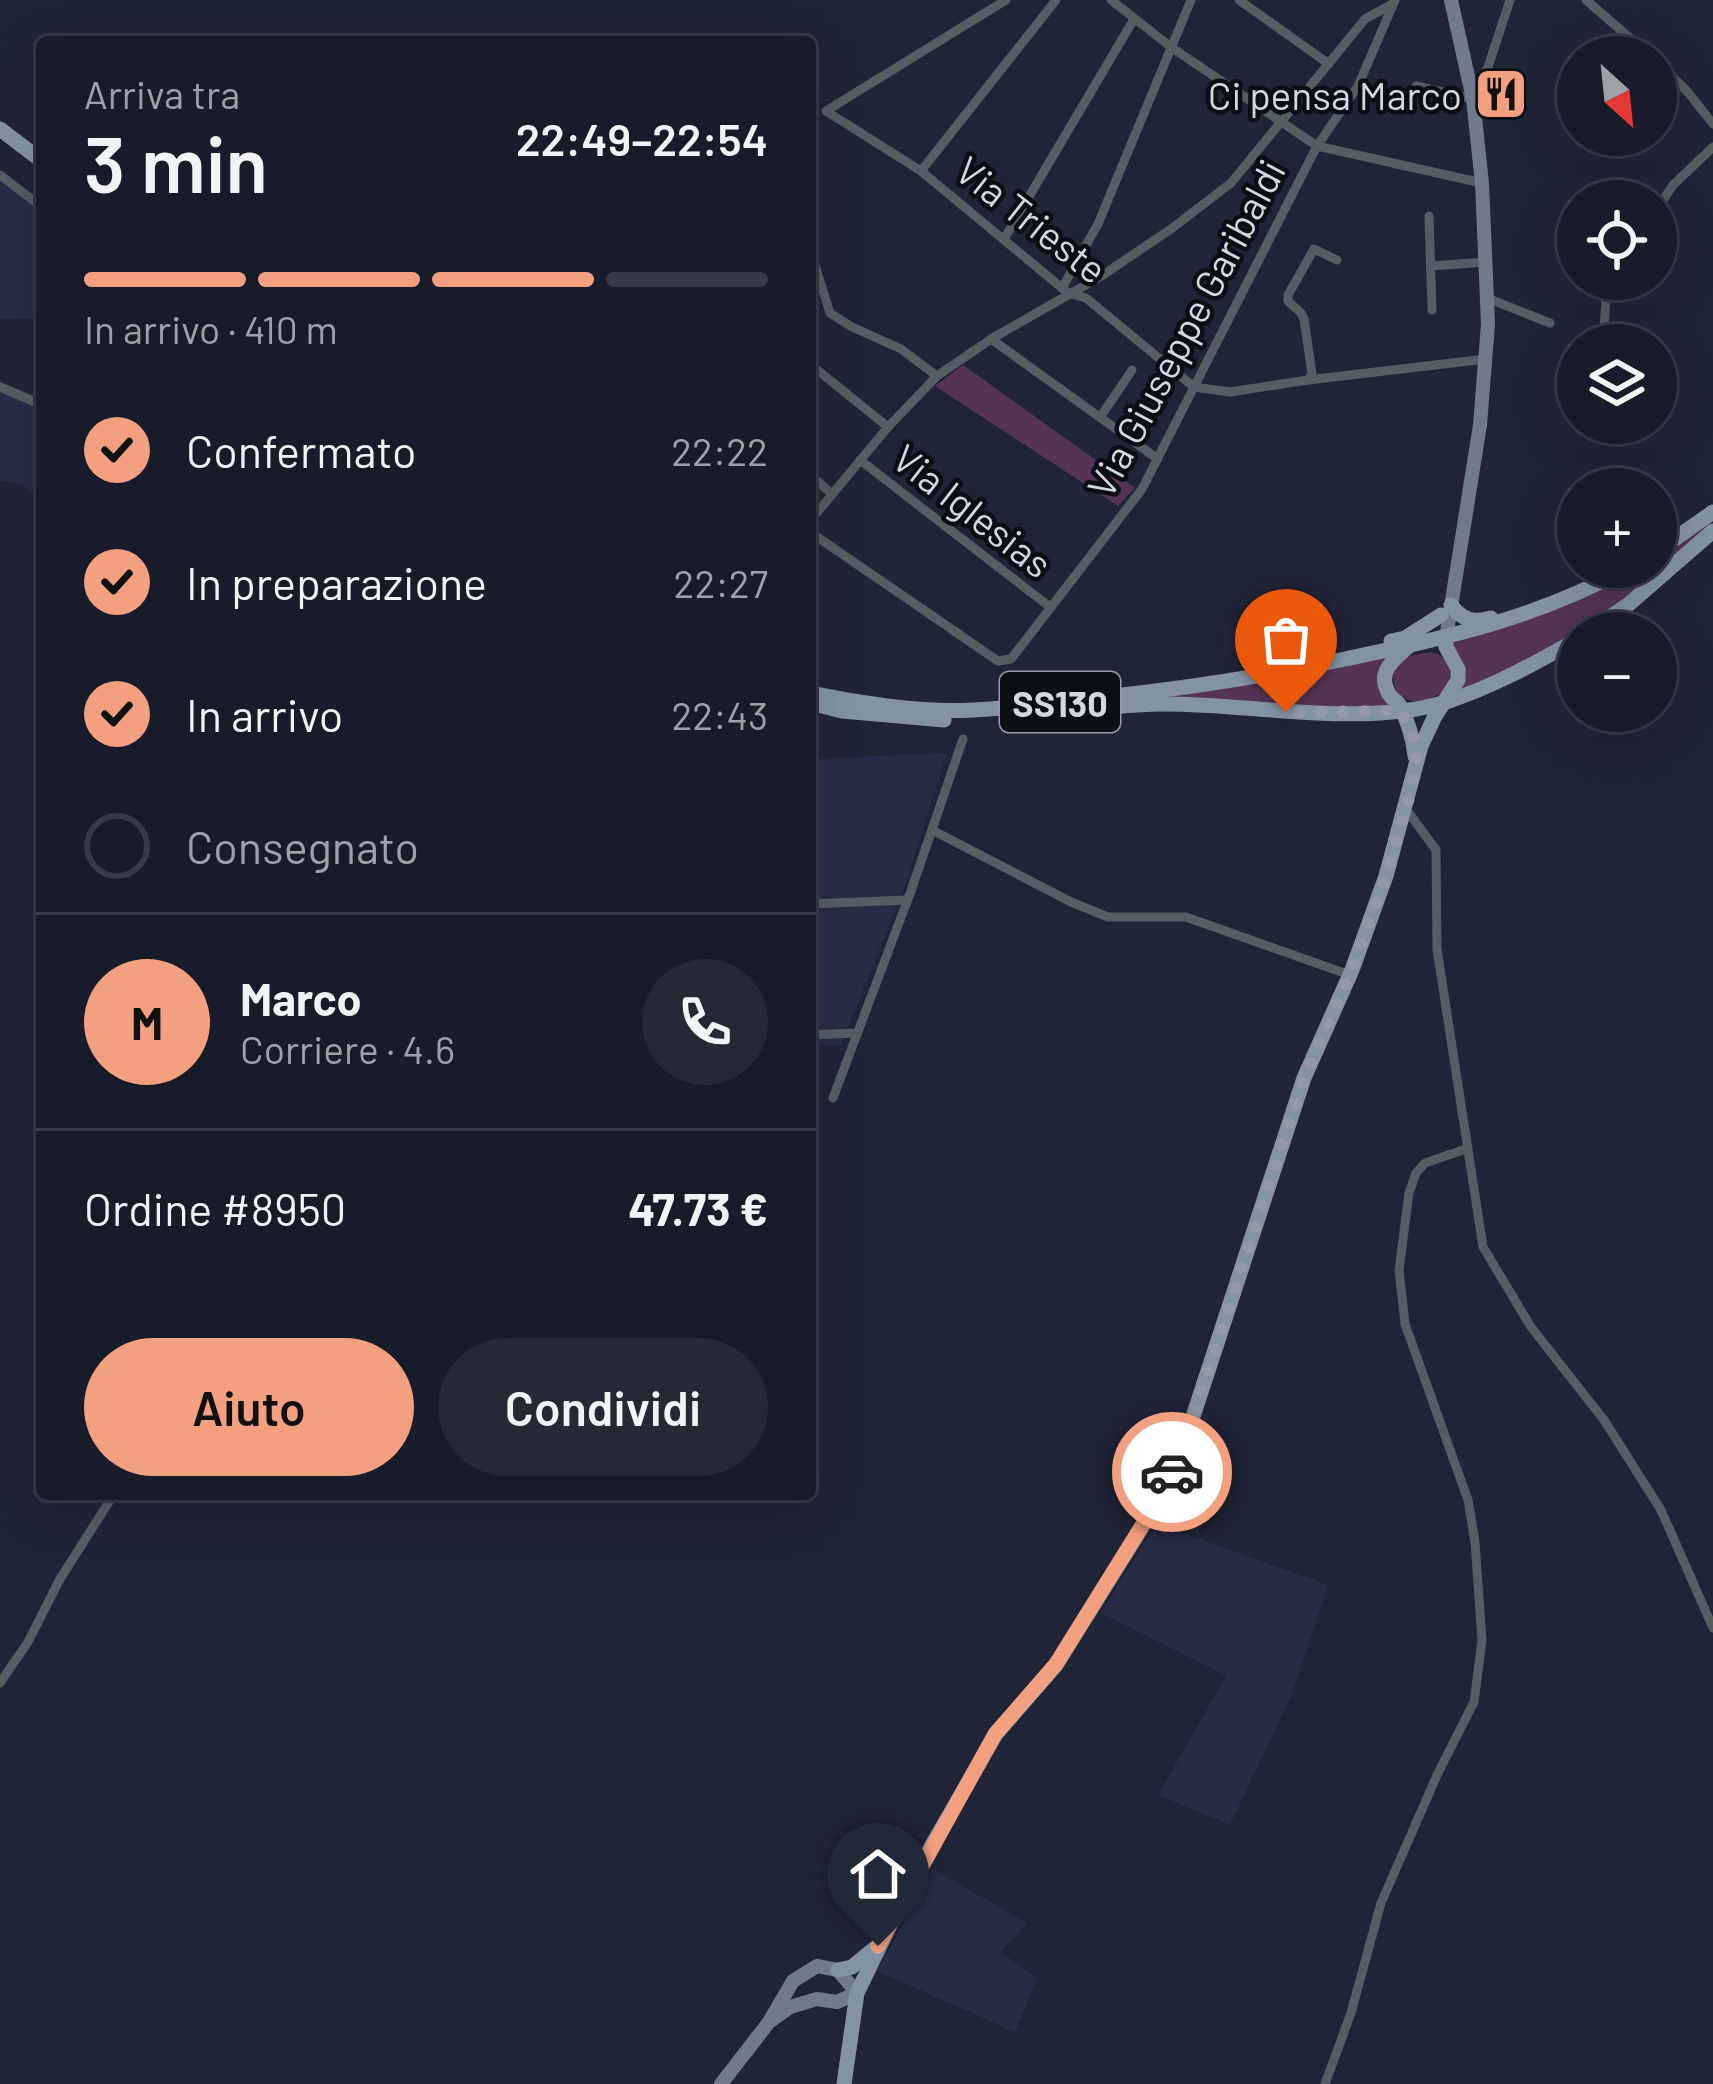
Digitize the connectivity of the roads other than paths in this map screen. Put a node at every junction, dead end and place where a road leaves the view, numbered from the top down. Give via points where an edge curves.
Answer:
1 (1006, 0) edge
2 (1056, 0) edge
3 (1111, 0) edge
4 (1191, 0) edge
5 (1239, 0) edge
6 (1450, 0) edge
7 (1510, 0) edge
8 (1586, 0) edge
9 (1394, 2) edge
10 (1134, 19) junction
11 (1627, 36) edge
12 (1171, 47) junction
13 (1329, 64) junction
14 (1677, 81) edge
15 (1416, 86) dead end
16 (1473, 99) junction
17 (1281, 122) junction
18 (1713, 124) edge
19 (0, 129) edge
20 (0, 142) edge
21 (1317, 146) junction
22 (1713, 147) edge
23 (36, 156) edge
24 (36, 169) edge
25 (921, 170) junction
26 (0, 175) edge
27 (1677, 181) edge
28 (1482, 183) junction
29 (36, 202) edge
30 (1429, 216) dead end
31 (1004, 238) junction
32 (1336, 260) dead end
33 (1486, 262) junction
34 (1431, 266) junction
35 (816, 268) edge
36 (1065, 291) junction
37 (1487, 298) junction
38 (1432, 310) dead end
39 (1550, 323) dead end
40 (991, 339) junction
41 (1486, 358) junction
42 (816, 369) edge
43 (1132, 370) dead end
44 (937, 376) junction
45 (1308, 380) junction
46 (0, 387) edge
47 (1194, 387) junction
48 (36, 402) edge
49 (1100, 416) junction
50 (888, 427) junction
51 (1158, 459) junction
52 (860, 460) junction
53 (816, 480) edge
54 (832, 494) junction
55 (1713, 512) edge
56 (816, 514) edge
57 (1713, 531) edge
58 (816, 536) edge
59 (1677, 537) edge
60 (1591, 588) edge
61 (1448, 606) junction
62 (1050, 607) junction
63 (1617, 612) edge
64 (1516, 619) junction
65 (1446, 638) junction
66 (1408, 646) junction
67 (1557, 650) edge
68 (1341, 660) junction
69 (816, 694) edge
70 (1446, 702) junction
71 (816, 704) edge
72 (1401, 711) junction
73 (963, 739) dead end
74 (1417, 764) junction
75 (1406, 809) junction
76 (932, 830) junction
77 (907, 900) junction
78 (816, 904) edge
79 (1350, 975) junction
80 (856, 1033) junction
81 (816, 1035) edge
82 (833, 1098) dead end
83 (1466, 1149) junction
84 (110, 1500) edge
85 (1713, 1628) edge
86 (0, 1683) edge
87 (878, 1946) junction
88 (838, 1970) junction
89 (856, 1993) junction
90 (837, 2002) junction
91 (769, 2022) junction
92 (851, 2024) junction
93 (722, 2084) edge
94 (844, 2084) edge
95 (1325, 2084) edge

1 - 25 street, Via Trieste via 826,111
2 - 25 street
3 - 10 street
4 - 12 street
5 - 13 street
6 - 16 street
7 - 16 street
8 - 11 street
9 - 13 street via 1365,20
9 - 21 street, Via Giuseppe Garibaldi via 1358,86
10 - 12 street
10 - 31 street
12 - 17 street
12 - 36 street
13 - 17 street
14 - 18 street
15 - 16 street
16 - 28 street
17 - 21 street
17 - 36 street via 1216,196
19 - 23 main road
20 - 24 main road
21 - 28 street
21 - 47 street, Via Giuseppe Garibaldi
22 - 27 street
25 - 31 street, Via Trieste
26 - 29 street
28 - 33 street
30 - 34 street
31 - 36 street, Via Trieste
32 - 45 street via 1314,249 1288,296 1304,319
33 - 34 street
33 - 37 street
34 - 38 street
35 - 44 street via 830,313
36 - 40 street
36 - 47 street, Via Trieste via 1086,298
37 - 39 street
37 - 41 street
40 - 44 street
40 - 49 street
41 - 45 street
41 - 61 street
42 - 50 street
43 - 49 street
44 - 50 street
45 - 47 street via 1230,392
46 - 48 street
47 - 51 street, Via Giuseppe Garibaldi
49 - 51 street
50 - 52 street
51 - 62 street, Via Giuseppe Garibaldi
52 - 54 street
52 - 62 street, Via Iglesias
53 - 54 street
54 - 56 street
55 - 59 main road
57 - 63 main road
58 - 62 street, Via Giuseppe Garibaldi via 998,661 1011,659
60 - 64 main road, SS130
61 - 64 main road via 1471,621
61 - 65 street
61 - 66 street
61 - 68 main road via 1405,638
64 - 65 main road, SS130
65 - 66 main road, SS130
65 - 70 main road via 1459,674
66 - 68 main road, SS130
66 - 72 main road via 1385,674
67 - 70 main road, SS130
68 - 69 main road, SS130 via 1153,692 970,711
70 - 72 main road, SS130
70 - 74 main road
71 - 72 main road, SS130 via 969,721 1161,704
72 - 74 main road
73 - 76 street
74 - 75 main road
75 - 79 main road
75 - 83 street via 1436,850 1437,949
76 - 77 street
76 - 79 street via 1108,917 1186,917
77 - 78 street
77 - 80 street
79 - 87 main road via 1304,1078 1163,1492 1056,1664 995,1734
80 - 81 street
80 - 82 street
83 - 85 street via 1483,1247 1661,1510
83 - 95 street via 1425,1162 1416,1173 1400,1270 1405,1324 1468,1501 1482,1640 1474,1702 1381,1903
84 - 86 street
87 - 88 main road
87 - 89 main road
88 - 89 street
88 - 91 street via 817,1966 793,1981
89 - 90 street
89 - 92 main road
90 - 91 street via 817,1999
90 - 92 main road
91 - 93 street
92 - 94 main road

